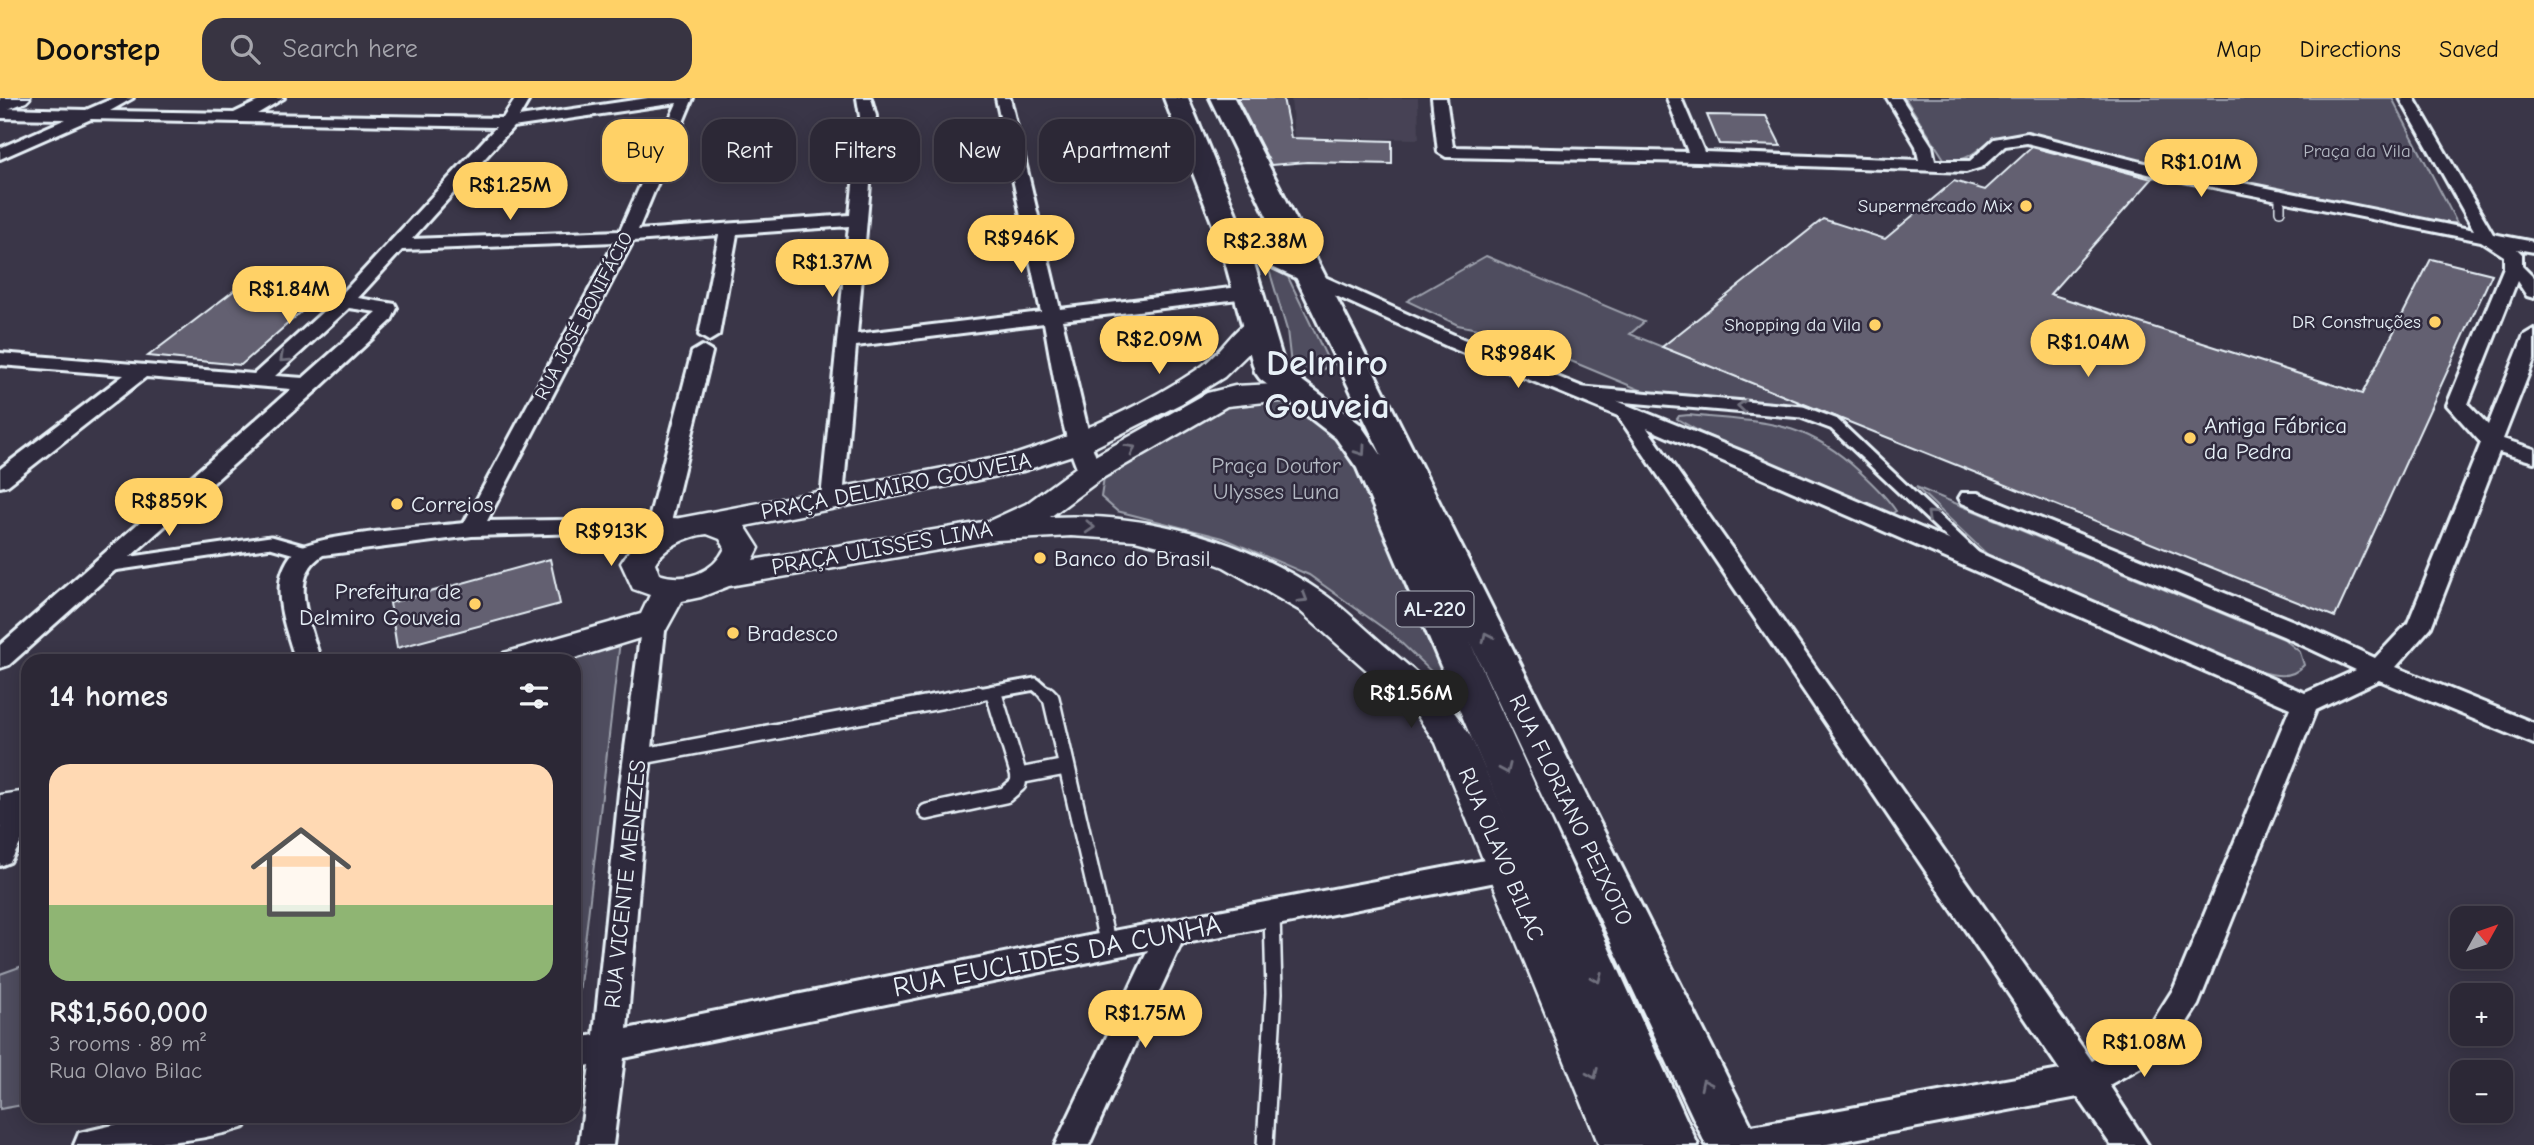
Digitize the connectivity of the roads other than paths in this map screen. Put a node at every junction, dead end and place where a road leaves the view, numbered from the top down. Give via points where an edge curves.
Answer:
1 (19, 98) edge
2 (126, 98) edge
3 (277, 98) edge
4 (523, 98) edge
5 (678, 98) edge
6 (686, 98) edge
7 (864, 98) edge
8 (1003, 98) edge
9 (1176, 98) edge
10 (1222, 98) edge
11 (1439, 98) edge
12 (1674, 98) edge
13 (1894, 98) edge
14 (2407, 98) edge
15 (634, 101) edge
16 (0, 106) edge
17 (0, 113) edge
18 (86, 115) junction
19 (234, 119) junction
20 (508, 123) junction
21 (1245, 143) junction
22 (1196, 147) junction
23 (0, 154) edge
24 (1698, 157) junction
25 (1928, 164) junction
26 (859, 220) junction
27 (729, 229) junction
28 (626, 236) junction
29 (2487, 238) junction
30 (1234, 243) junction
31 (396, 245) junction
32 (2534, 247) edge
33 (2514, 267) junction
34 (1311, 279) junction
35 (2534, 289) edge
36 (345, 302) junction
37 (1251, 309) junction
38 (1051, 316) junction
39 (2534, 335) edge
40 (847, 341) junction
41 (1347, 348) junction
42 (0, 359) edge
43 (142, 371) junction
44 (259, 380) junction
45 (311, 385) junction
46 (1294, 392) junction
47 (1577, 392) junction
48 (1625, 412) junction
49 (2493, 443) junction
50 (2534, 456) edge
51 (1085, 458) junction
52 (0, 480) edge
53 (832, 498) junction
54 (1970, 498) dead end
55 (687, 524) junction
56 (472, 529) junction
57 (997, 530) junction
58 (306, 552) junction
59 (1980, 562) junction
60 (103, 567) junction
61 (722, 576) junction
62 (670, 590) junction
63 (654, 622) junction
64 (307, 654) edge
65 (544, 654) edge
66 (0, 659) edge
67 (2379, 670) junction
68 (993, 691) junction
69 (2305, 704) junction
70 (2534, 734) edge
71 (638, 757) junction
72 (1066, 767) junction
73 (1019, 776) junction
74 (18, 807) edge
75 (927, 812) dead end
76 (0, 853) edge
77 (1506, 868) junction
78 (1272, 912) junction
79 (1171, 933) junction
80 (1108, 945) junction
81 (609, 1047) junction
82 (581, 1053) edge
83 (2087, 1080) junction
84 (218, 1123) edge
85 (194, 1134) edge
86 (91, 1145) edge
87 (596, 1145) edge
88 (1072, 1145) edge
89 (1265, 1145) edge
90 (1623, 1145) edge
91 (1671, 1145) edge
92 (1735, 1145) edge
93 (2131, 1145) edge

1 - 16 street
2 - 18 street
3 - 19 street
4 - 20 street
5 - 15 street
6 - 28 street, RUA JOSÉ BONIFÁCIO
7 - 26 street via 868,116
8 - 38 street
9 - 22 highway, AL-220 / AL-220
10 - 21 highway, RUA FLORIANO PEIXOTO / AL-220
11 - 24 street via 1446,152
12 - 24 street
13 - 25 street via 1924,146
14 - 29 street
15 - 20 street
17 - 18 street
18 - 19 street
18 - 23 street
19 - 20 street
20 - 31 street
21 - 22 highway
21 - 34 highway, RUA FLORIANO PEIXOTO / AL-220
22 - 30 highway, AL-220 / AL-220
24 - 25 street
25 - 29 street via 1966,167 1976,164 2000,142 2028,138 2280,203
26 - 27 street
26 - 40 street
27 - 28 street
27 - 55 street via 705,344
28 - 31 street
28 - 56 street, RUA JOSÉ BONIFÁCIO
29 - 32 street
29 - 33 street via 2513,254
30 - 34 street
30 - 37 highway, AL-220 / AL-220
31 - 36 street
33 - 35 street
33 - 49 street via 2457,405
34 - 41 highway, RUA FLORIANO PEIXOTO / AL-220
34 - 47 street
36 -> 44 street
36 - 45 street via 388,308 384,317
37 - 38 street
37 - 46 highway, AL-220 / AL-220 via 1272,372
37 - 51 street, PRAÇA ULISSES LIMA via 1242,344 1214,371
38 - 40 street
38 - 51 street
39 - 49 street
40 - 53 street
41 - 46 highway via 1333,376
92 -> 41 highway, RUA FLORIANO PEIXOTO / AL-220
42 - 43 street
43 - 44 street
43 - 52 street
44 - 45 street
45 - 60 street
51 -> 46 street, PRAÇA ULISSES LIMA via 1217,399
46 -> 91 highway, AL-220 / AL-220 via 1348,432 1374,468
47 - 48 street
59 -> 47 lane via 1834,424 1802,412
48 - 59 street
48 - 83 street
49 - 50 street
49 - 67 street via 2419,627
51 - 53 street, PRAÇA DELMIRO GOUVEIA via 1023,462
51 - 57 street, PRAÇA ULISSES LIMA via 1037,511
53 - 55 street, PRAÇA DELMIRO GOUVEIA
54 - 67 street
55 - 56 street
55 - 61 street via 732,532 741,548 733,567
55 - 62 street via 650,544 638,564 645,581
56 - 58 street
57 - 61 street, PRAÇA ULISSES LIMA
57 -> 77 street, RUA OLAVO BILAC via 1071,526 1135,530 1236,559 1311,602 1429,705 1453,739
58 - 60 lane via 271,542
58 - 64 street via 292,573 290,592
59 - 69 street
60 - 66 street
61 - 62 street via 689,589
62 - 63 street
63 - 65 street
63 - 71 street, RUA VICENTE MENEZES
67 - 69 street
67 - 70 street
68 - 71 lane
68 - 72 lane via 1035,684 1051,698
68 - 73 lane
69 - 83 street via 2187,996 2157,1042
71 - 81 street, RUA VICENTE MENEZES
72 - 73 lane
72 - 80 lane
73 - 75 lane via 1018,784 1005,795
74 - 76 street
77 - 78 street, RUA EUCLIDES DA CUNHA
77 -> 90 street, RUA OLAVO BILAC
78 - 79 street, RUA EUCLIDES DA CUNHA
78 - 89 lane via 1274,993
79 - 80 street, RUA EUCLIDES DA CUNHA
79 - 88 street
80 - 81 street, RUA EUCLIDES DA CUNHA
81 - 82 street, RUA EUCLIDES DA CUNHA
81 - 87 street, RUA VICENTE MENEZES
83 - 92 street
83 - 93 street
84 - 85 street
85 - 86 street

